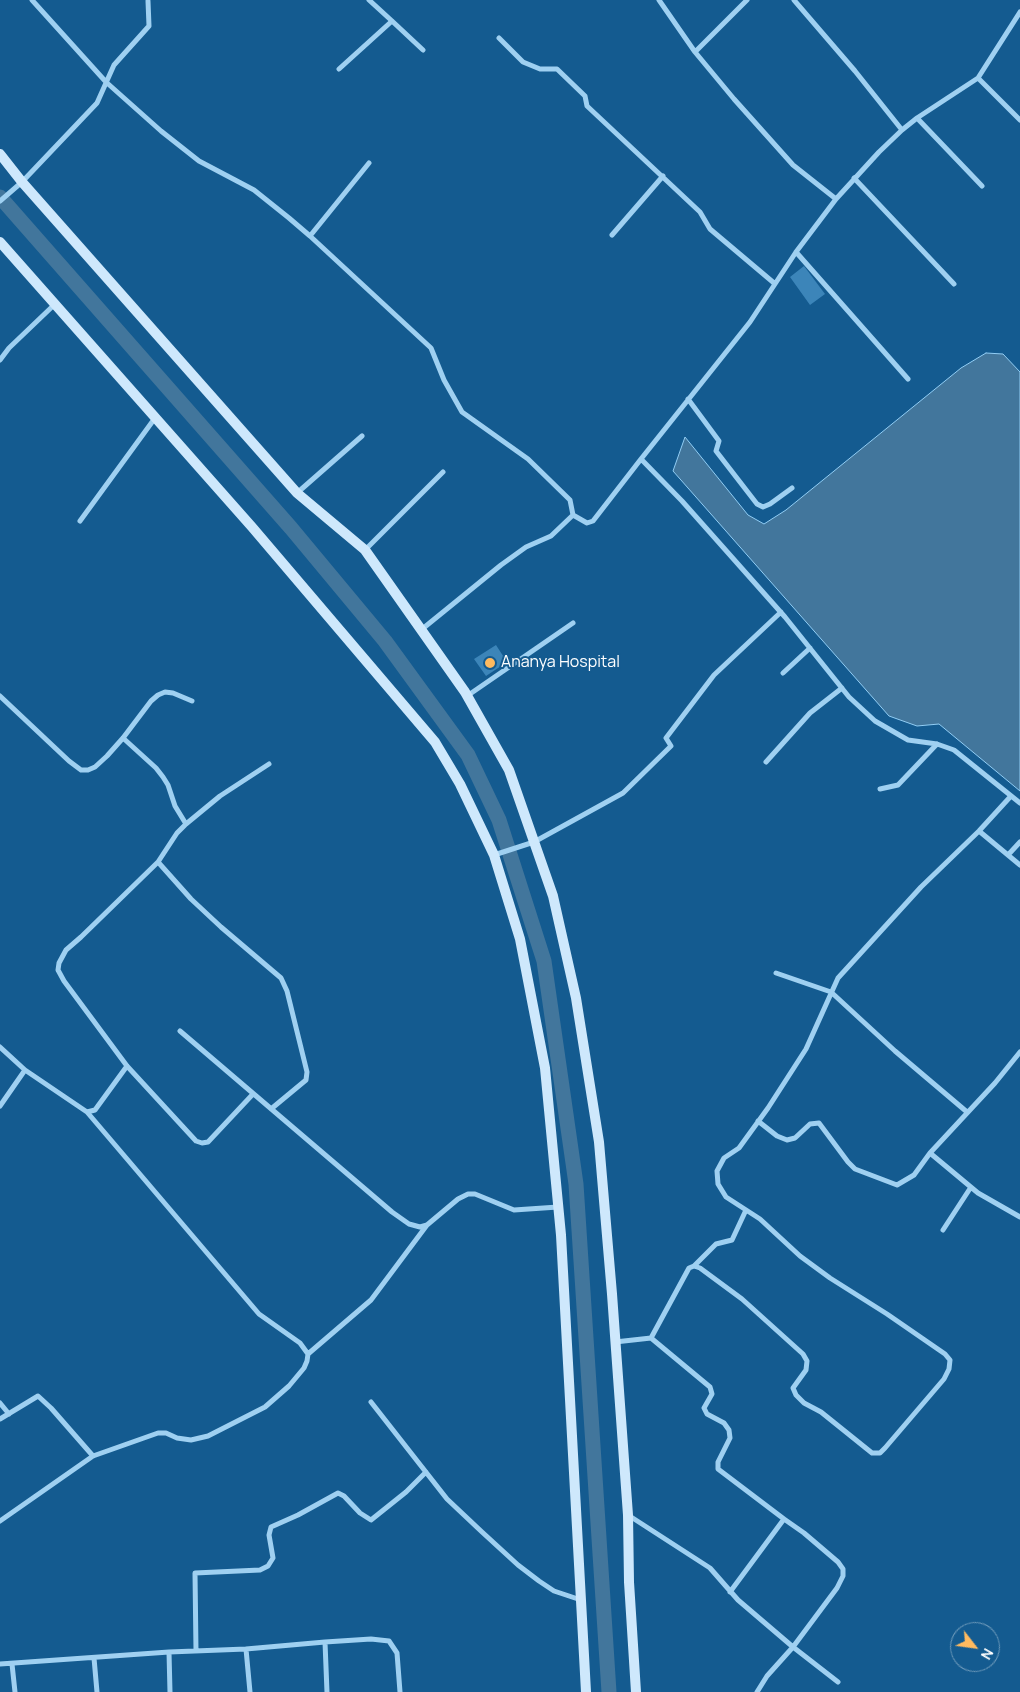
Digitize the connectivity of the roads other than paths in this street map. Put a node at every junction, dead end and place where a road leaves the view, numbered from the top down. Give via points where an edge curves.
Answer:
1 (32, 0) edge
2 (369, 0) edge
3 (658, 0) edge
4 (747, 0) edge
5 (794, 0) edge
6 (148, 1) edge
7 (1020, 12) edge
8 (392, 21) junction
9 (499, 38) dead end
10 (424, 50) dead end
11 (695, 52) junction
12 (340, 69) dead end
13 (978, 78) junction
14 (106, 82) junction
15 (917, 118) junction
16 (1020, 120) edge
17 (902, 130) junction
18 (0, 154) edge
19 (369, 163) dead end
20 (663, 176) junction
21 (854, 178) junction
22 (22, 182) junction
23 (982, 186) dead end
24 (836, 199) junction
25 (0, 201) edge
26 (612, 235) dead end
27 (310, 236) junction
28 (0, 242) edge
29 (796, 252) junction
30 (774, 283) junction
31 (954, 284) dead end
32 (55, 304) junction
33 (0, 360) edge
34 (908, 379) dead end
35 (688, 399) junction
36 (155, 418) junction
37 (362, 436) dead end
38 (641, 460) junction
39 (443, 472) dead end
40 (792, 488) dead end
41 (297, 493) junction
42 (573, 515) junction
43 (80, 521) dead end
44 (365, 550) junction
45 (781, 612) junction
46 (573, 623) dead end
47 (421, 630) junction
48 (810, 648) junction
49 (783, 673) dead end
50 (842, 688) junction
51 (0, 696) edge
52 (467, 696) junction
53 (192, 701) dead end
54 (123, 738) junction
55 (936, 744) junction
56 (766, 762) dead end
57 (269, 764) dead end
58 (880, 789) dead end
59 (1011, 796) junction
60 (1020, 803) edge
61 (186, 824) junction
62 (980, 831) junction
63 (534, 842) junction
64 (1020, 842) edge
65 (497, 854) junction
66 (1008, 855) junction
67 (158, 862) junction
68 (1020, 865) edge
69 (776, 973) dead end
70 (831, 992) junction
71 (180, 1031) dead end
72 (0, 1047) edge
73 (1020, 1052) edge
74 (127, 1066) junction
75 (25, 1070) junction
76 (253, 1094) junction
77 (0, 1106) edge
78 (270, 1109) junction
79 (87, 1112) junction
80 (967, 1112) junction
81 (758, 1121) junction
82 (930, 1153) junction
83 (971, 1187) junction
84 (558, 1207) junction
85 (746, 1210) junction
86 (1020, 1217) edge
87 (427, 1225) junction
88 (943, 1230) dead end
89 (694, 1266) junction
90 (650, 1338) junction
91 (615, 1342) junction
92 (308, 1354) junction
93 (371, 1402) dead end
94 (0, 1403) edge
95 (8, 1414) junction
96 (0, 1419) edge
97 (93, 1456) junction
98 (426, 1472) junction
99 (628, 1515) junction
100 (784, 1519) junction
101 (0, 1522) edge
102 (730, 1592) junction
103 (581, 1600) junction
104 (325, 1642) junction
105 (793, 1646) junction
106 (246, 1649) junction
107 (196, 1651) junction
108 (169, 1652) junction
109 (94, 1658) junction
110 (0, 1664) edge
111 (12, 1664) junction
112 (838, 1682) dead end
113 (15, 1692) edge
114 (97, 1692) edge
115 (170, 1692) edge
116 (250, 1692) edge
117 (328, 1692) edge
118 (400, 1692) edge
119 (586, 1692) edge
120 (636, 1692) edge
121 (756, 1692) edge

1 - 14 street
2 - 8 street
3 - 11 street
4 - 11 street
5 - 17 street
6 - 14 street via 149,26 114,65
7 - 13 street
8 - 10 street
8 - 12 street
9 - 20 street via 523,62 540,69 557,68 585,96 587,106
11 - 24 street via 793,166
13 - 15 street
13 - 16 street
14 - 22 street via 97,103
14 - 27 street via 199,161 254,190
15 - 17 street
15 - 23 street
17 - 21 street
18 - 22 street
19 - 27 street
20 - 26 street
20 - 30 street via 700,212 710,229
21 - 24 street
21 - 31 street
22 - 25 street
22 - 41 street
24 - 29 street
27 - 42 street via 431,348 462,412 528,459 570,500
28 - 32 street
29 - 30 street
29 - 34 street
30 - 35 street via 750,322
32 - 33 street
32 - 36 street
35 - 38 street
35 - 40 street via 719,441 716,451 757,504 763,507 770,504
36 - 43 street
36 - 65 street via 435,742
37 - 41 street
38 - 42 street via 593,520 587,523
38 - 45 street
39 - 44 street
41 - 44 street
42 - 47 street via 551,536 526,547 501,565
44 - 47 street
45 - 48 street
45 - 63 street via 714,675 666,738 671,746 623,793
46 - 52 street
47 - 52 street
48 - 49 street
48 - 50 street
50 - 55 street via 875,721 908,740
50 - 56 street via 810,713
51 - 54 street via 81,770 96,767
52 - 63 street via 509,770
53 - 54 street via 173,693 158,695
54 - 61 street via 156,768 168,785
55 - 58 street via 898,785
55 - 59 street via 954,750
57 - 61 street via 220,796
59 - 60 street
59 - 62 street
61 - 67 street
62 - 66 street
62 - 70 street via 921,887 838,978
63 - 65 street
63 - 91 street via 553,896 588,1070 599,1142
64 - 66 street
65 - 84 street via 520,939 545,1068
66 - 68 street
67 - 74 street via 66,950 59,963 58,970 64,981
67 - 78 street via 191,899 281,978 287,991 307,1072 306,1080
69 - 70 street
70 - 80 street
70 - 81 street via 806,1049
71 - 76 street
72 - 75 street
73 - 80 street via 996,1083
74 - 76 street via 192,1138 202,1143 208,1142
74 - 79 street via 95,1110
75 - 77 street
75 - 79 street
76 - 78 street
78 - 87 street via 392,1212 409,1224
79 - 92 street via 259,1314 300,1343
80 - 82 street
81 - 82 street via 787,1140 795,1138 810,1124 819,1123 855,1169 897,1185 914,1175
81 - 85 street via 739,1148 724,1158 717,1172 718,1184 726,1197
82 - 83 street
83 - 86 street
83 - 88 street
84 - 87 street via 514,1210 476,1194 468,1194
84 - 103 street
85 - 89 street via 732,1240 716,1244
85 - 89 street via 800,1256 911,1329 950,1360 944,1379 886,1448 880,1454 872,1453 796,1396 793,1388 806,1370 808,1361 803,1354 742,1299
87 - 92 street via 371,1300
89 - 90 street via 689,1268
90 - 91 street
90 - 100 street via 710,1387 712,1394 704,1408 707,1414 724,1423 730,1438 718,1462 718,1469
91 - 99 street
92 - 97 street via 304,1368 265,1407 208,1436 191,1440 158,1433
93 - 98 street
94 - 95 street
95 - 96 street
95 - 97 street via 38,1396
97 - 101 street
98 - 103 street via 447,1499 518,1564 554,1591
98 - 107 street via 371,1520 338,1493 271,1527 269,1536 273,1558 260,1570 195,1573
99 - 102 street via 710,1568
99 - 120 street
100 - 102 street
100 - 105 street via 838,1562 843,1576
102 - 105 street
103 - 119 street
104 - 106 street
104 - 117 street
104 - 118 street via 371,1638 389,1641 398,1653
105 - 112 street
105 - 121 street
106 - 107 street
106 - 116 street
107 - 108 street
108 - 109 street
108 - 115 street
109 - 111 street
109 - 114 street
110 - 111 street
111 - 113 street

